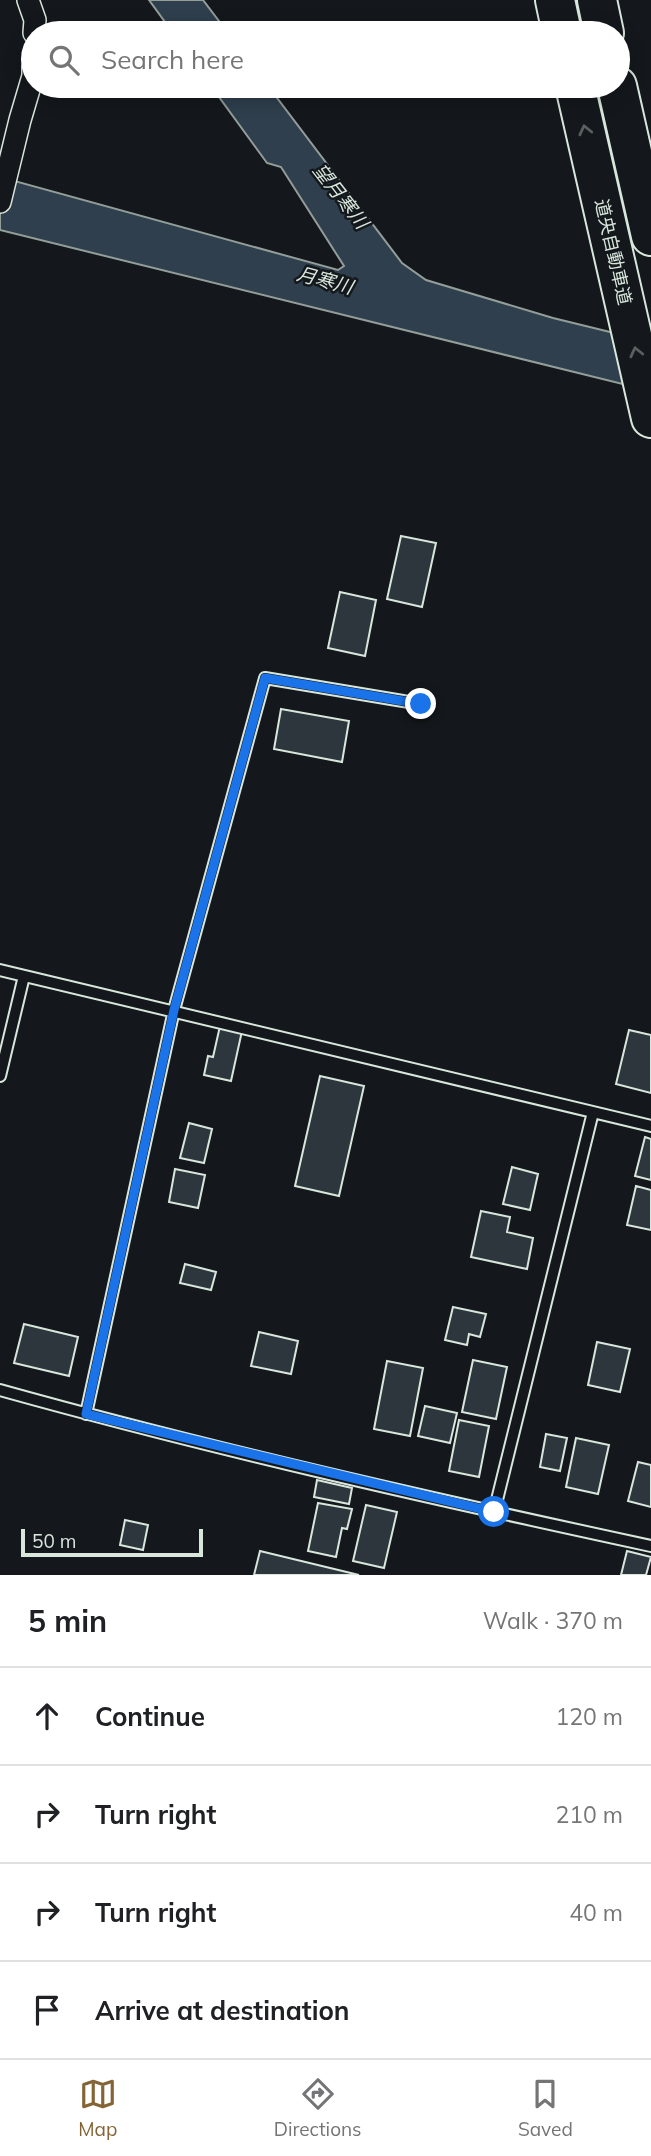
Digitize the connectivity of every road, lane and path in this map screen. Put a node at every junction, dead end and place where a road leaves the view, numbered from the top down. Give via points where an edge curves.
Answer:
1 (29, 0) edge
2 (555, 0) edge
3 (597, 0) edge
4 (35, 21) edge
5 (559, 21) edge
6 (601, 21) edge
7 (26, 98) edge
8 (578, 98) edge
9 (620, 98) edge
10 (0, 202) edge
11 (651, 236) edge
12 (651, 418) edge
13 (421, 704) dead end
14 (0, 970) edge
15 (24, 976) junction
16 (174, 1010) junction
17 (0, 1076) edge
18 (593, 1112) junction
19 (651, 1126) edge
20 (0, 1390) edge
21 (86, 1414) junction
22 (494, 1512) junction
23 (651, 1546) edge

1 - 4 street
2 - 5 highway
3 - 6 highway
7 - 10 street
12 -> 8 highway, 道央自動車道
9 - 11 highway
13 - 16 lane via 265,678
14 - 15 lane
15 - 16 lane
15 - 17 lane
16 - 18 lane
16 - 21 lane
18 - 19 lane
18 - 22 lane
20 - 21 lane
21 - 22 lane
22 - 23 lane

